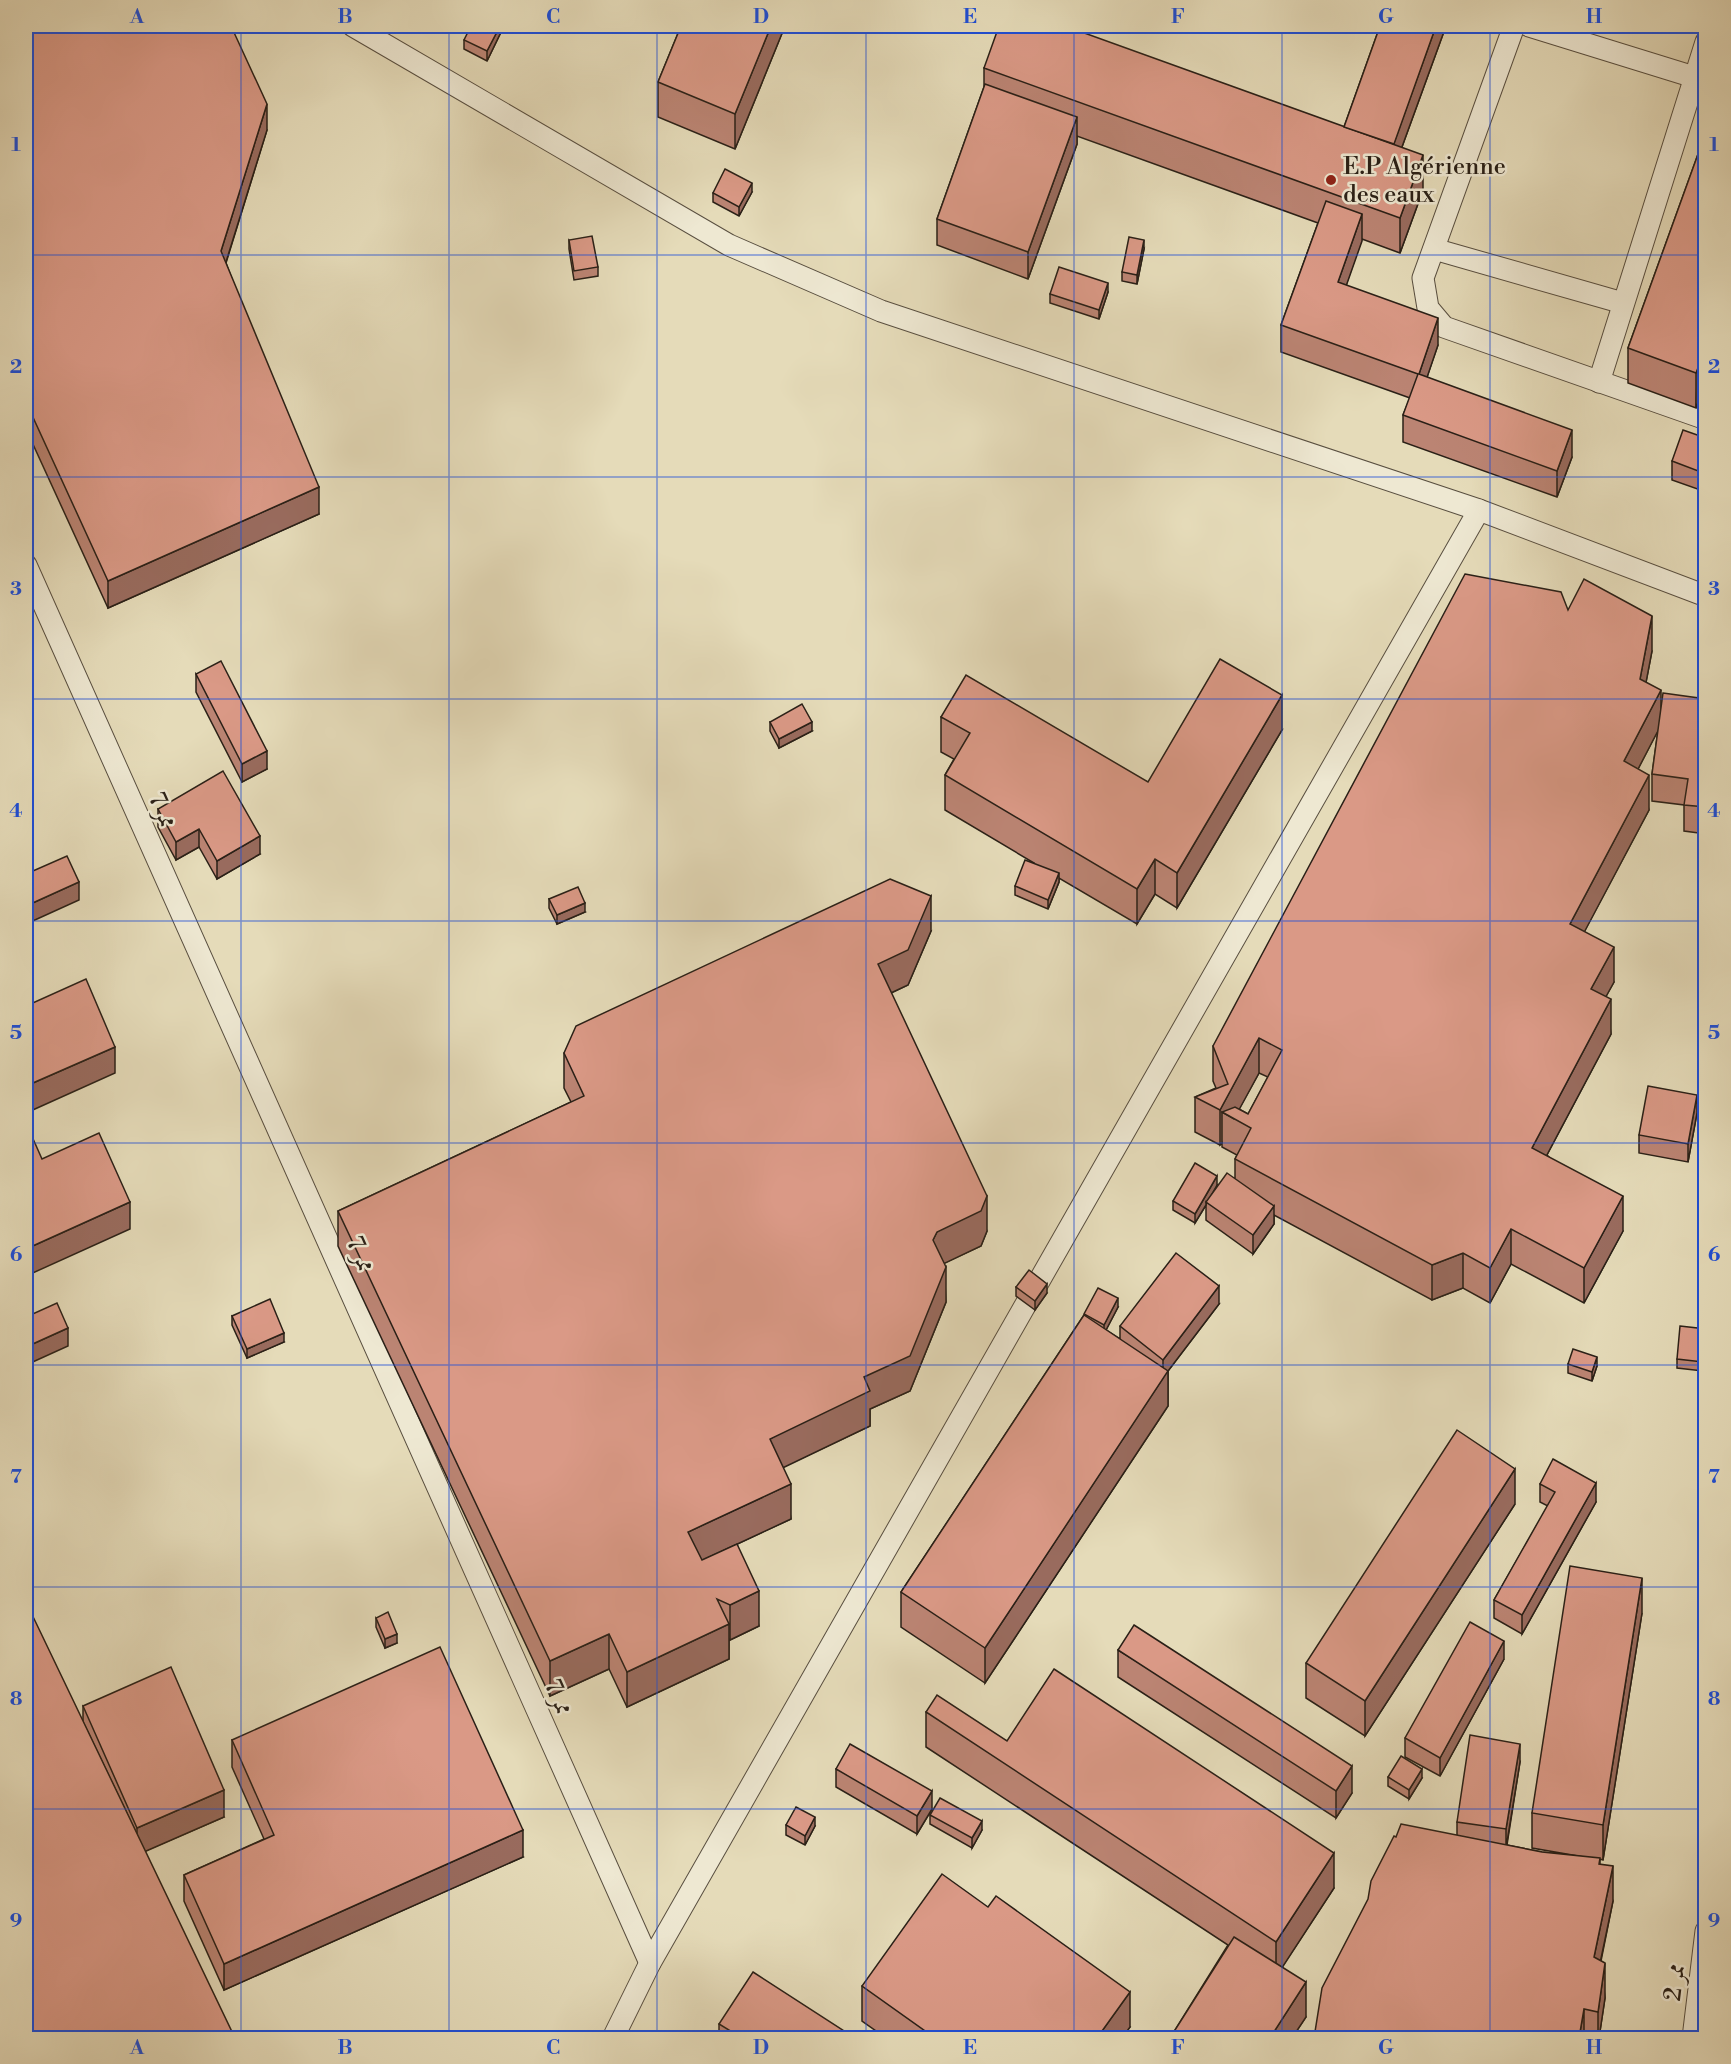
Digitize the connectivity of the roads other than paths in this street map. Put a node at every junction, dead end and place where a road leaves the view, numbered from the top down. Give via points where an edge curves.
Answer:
1 (353, 26) edge
2 (1514, 26) edge
3 (1529, 26) edge
4 (1706, 42) edge
5 (1694, 77) junction
6 (1434, 249) junction
7 (1623, 303) junction
8 (1599, 382) junction
9 (1706, 419) edge
10 (1479, 510) junction
11 (26, 565) edge
12 (1706, 596) edge
13 (1706, 1931) edge
14 (650, 1963) junction
15 (613, 2038) edge
16 (1693, 2038) edge

1 - 10 lane via 729,244 870,306
2 - 6 lane
3 - 5 lane
4 - 5 lane
5 - 7 lane
6 - 7 lane
6 - 8 lane via 1423,278 1428,308 1444,327
7 - 8 lane
8 - 9 lane
10 - 12 lane
10 - 14 lane
11 - 14 lane, ممر 7
13 - 16 lane, ممر 2
14 - 15 lane

